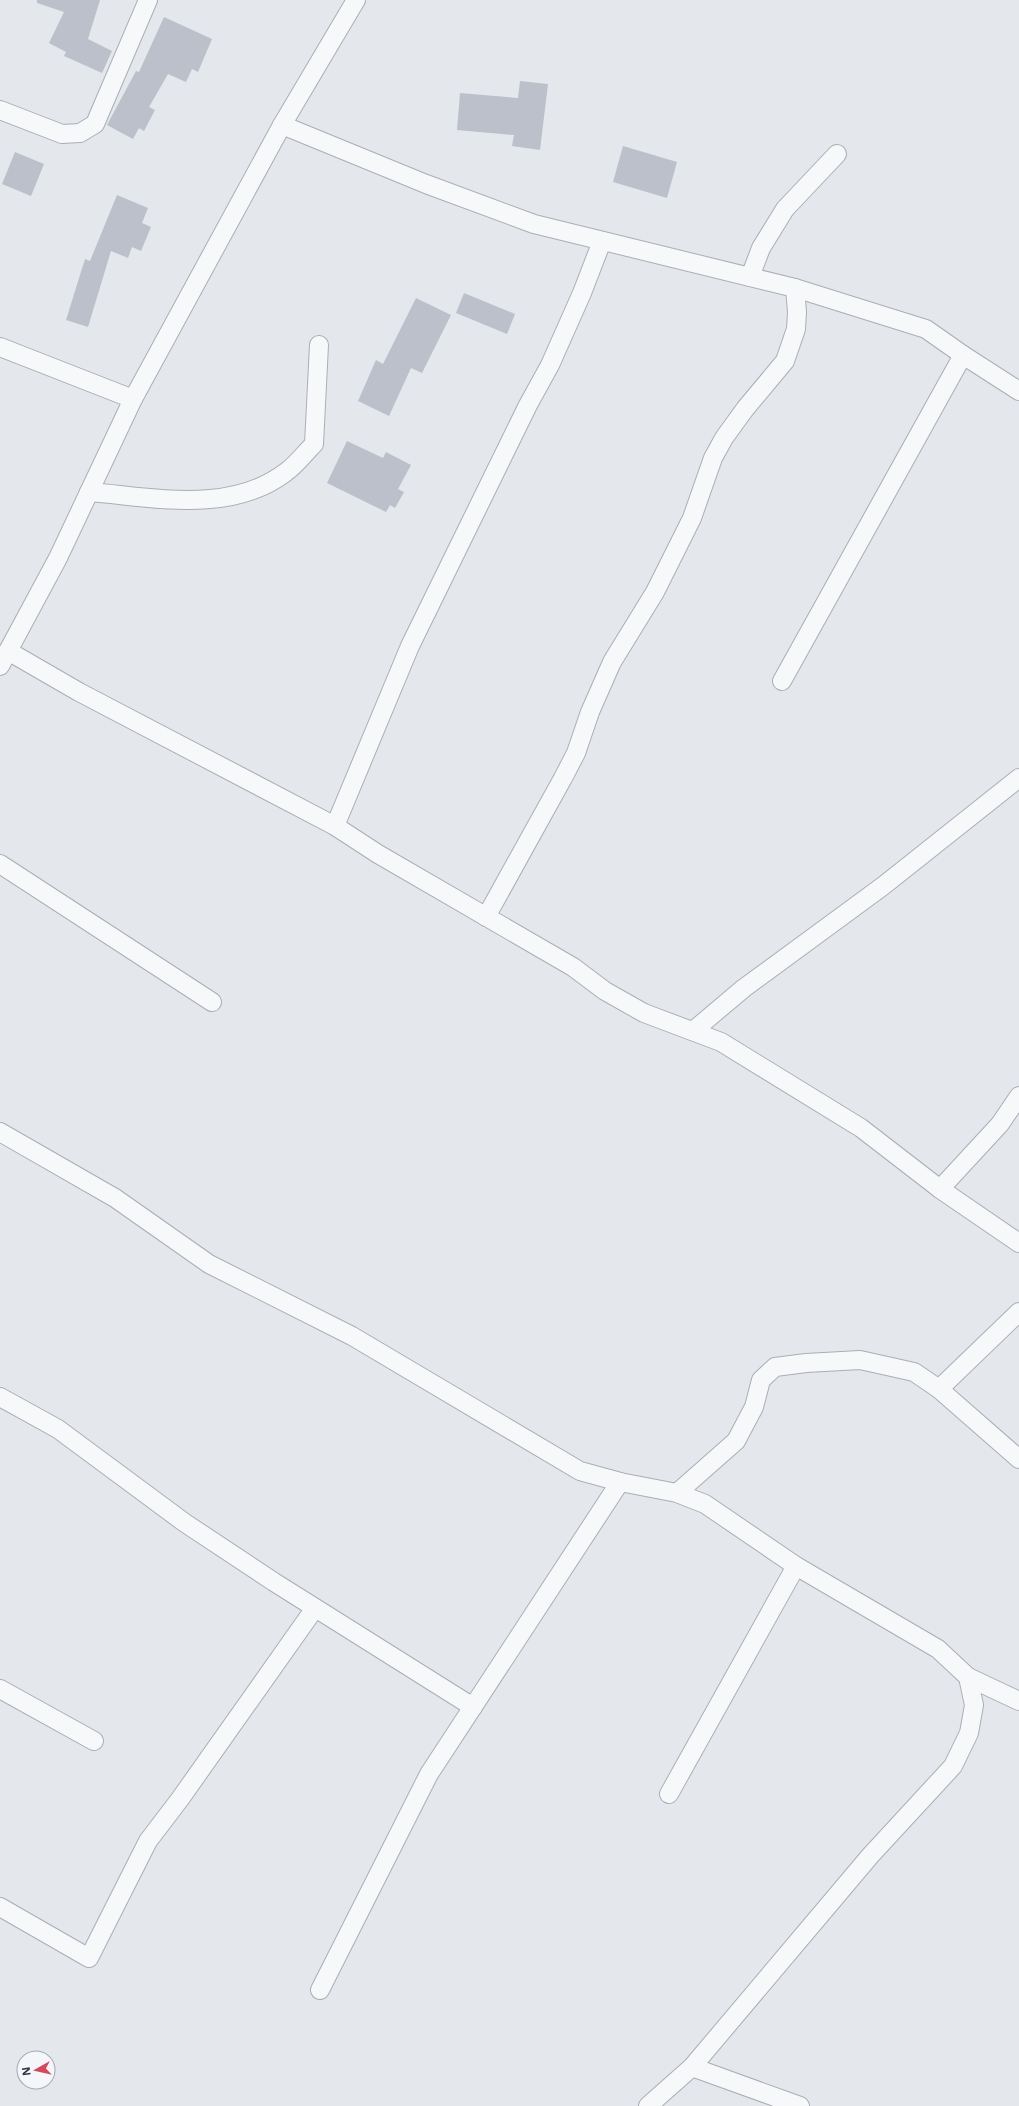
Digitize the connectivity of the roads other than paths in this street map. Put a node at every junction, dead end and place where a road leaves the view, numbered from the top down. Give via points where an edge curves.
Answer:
1 (148, 0) edge
2 (356, 0) edge
3 (0, 110) edge
4 (282, 125) junction
5 (837, 154) dead end
6 (602, 241) junction
7 (750, 277) junction
8 (795, 288) junction
9 (319, 345) dead end
10 (0, 347) edge
11 (963, 356) junction
12 (1019, 391) edge
13 (133, 399) junction
14 (89, 492) junction
15 (4, 658) edge
16 (782, 681) dead end
17 (1019, 778) edge
18 (335, 826) junction
19 (0, 864) edge
20 (486, 917) junction
21 (212, 1002) dead end
22 (693, 1031) junction
23 (1019, 1096) edge
24 (0, 1132) edge
25 (940, 1189) junction
26 (1019, 1243) edge
27 (1019, 1312) edge
28 (939, 1389) junction
29 (0, 1397) edge
30 (1019, 1459) edge
31 (620, 1482) junction
32 (677, 1493) junction
33 (796, 1566) junction
34 (315, 1608) junction
35 (968, 1677) junction
36 (0, 1689) edge
37 (1019, 1701) edge
38 (473, 1707) junction
39 (94, 1741) dead end
40 (669, 1794) dead end
41 (0, 1907) edge
42 (320, 1990) dead end
43 (692, 2067) junction
44 (648, 2106) edge
45 (800, 2106) edge

1 - 3 street via 94,124 80,133 62,134
2 - 4 street
4 - 6 street via 507,215
4 - 13 street
5 - 7 street via 785,209 761,248
6 - 7 street
6 - 18 street via 550,365 410,646
7 - 8 street
8 - 11 street via 926,329
8 - 20 street via 796,329 785,361 745,409 720,445 692,518 654,592 612,662 566,772
9 - 14 street via 314,444 286,472 252,491 202,501
10 - 13 street
11 - 12 street
11 - 16 street
13 - 14 street
14 - 15 street via 58,558
15 - 18 street via 86,696
17 - 22 street via 883,886 744,988
18 - 20 street
19 - 21 street
20 - 22 street via 644,1013
22 - 25 street via 721,1042 861,1128
23 - 25 street via 1000,1124
24 - 31 street via 114,1198 209,1264 352,1336 580,1471
25 - 26 street
27 - 28 street
28 - 30 street
28 - 32 street via 914,1372 860,1360 775,1367 761,1380 754,1407 736,1441
29 - 34 street via 58,1429 186,1523
31 - 32 street
31 - 38 street
32 - 33 street via 705,1504
33 - 35 street via 938,1649
33 - 40 street
34 - 38 street
34 - 41 street via 148,1841 89,1958
35 - 37 street
35 - 43 street via 974,1705 970,1733 952,1766 870,1856
36 - 39 street
38 - 42 street via 429,1774
43 - 44 street
43 - 45 street

